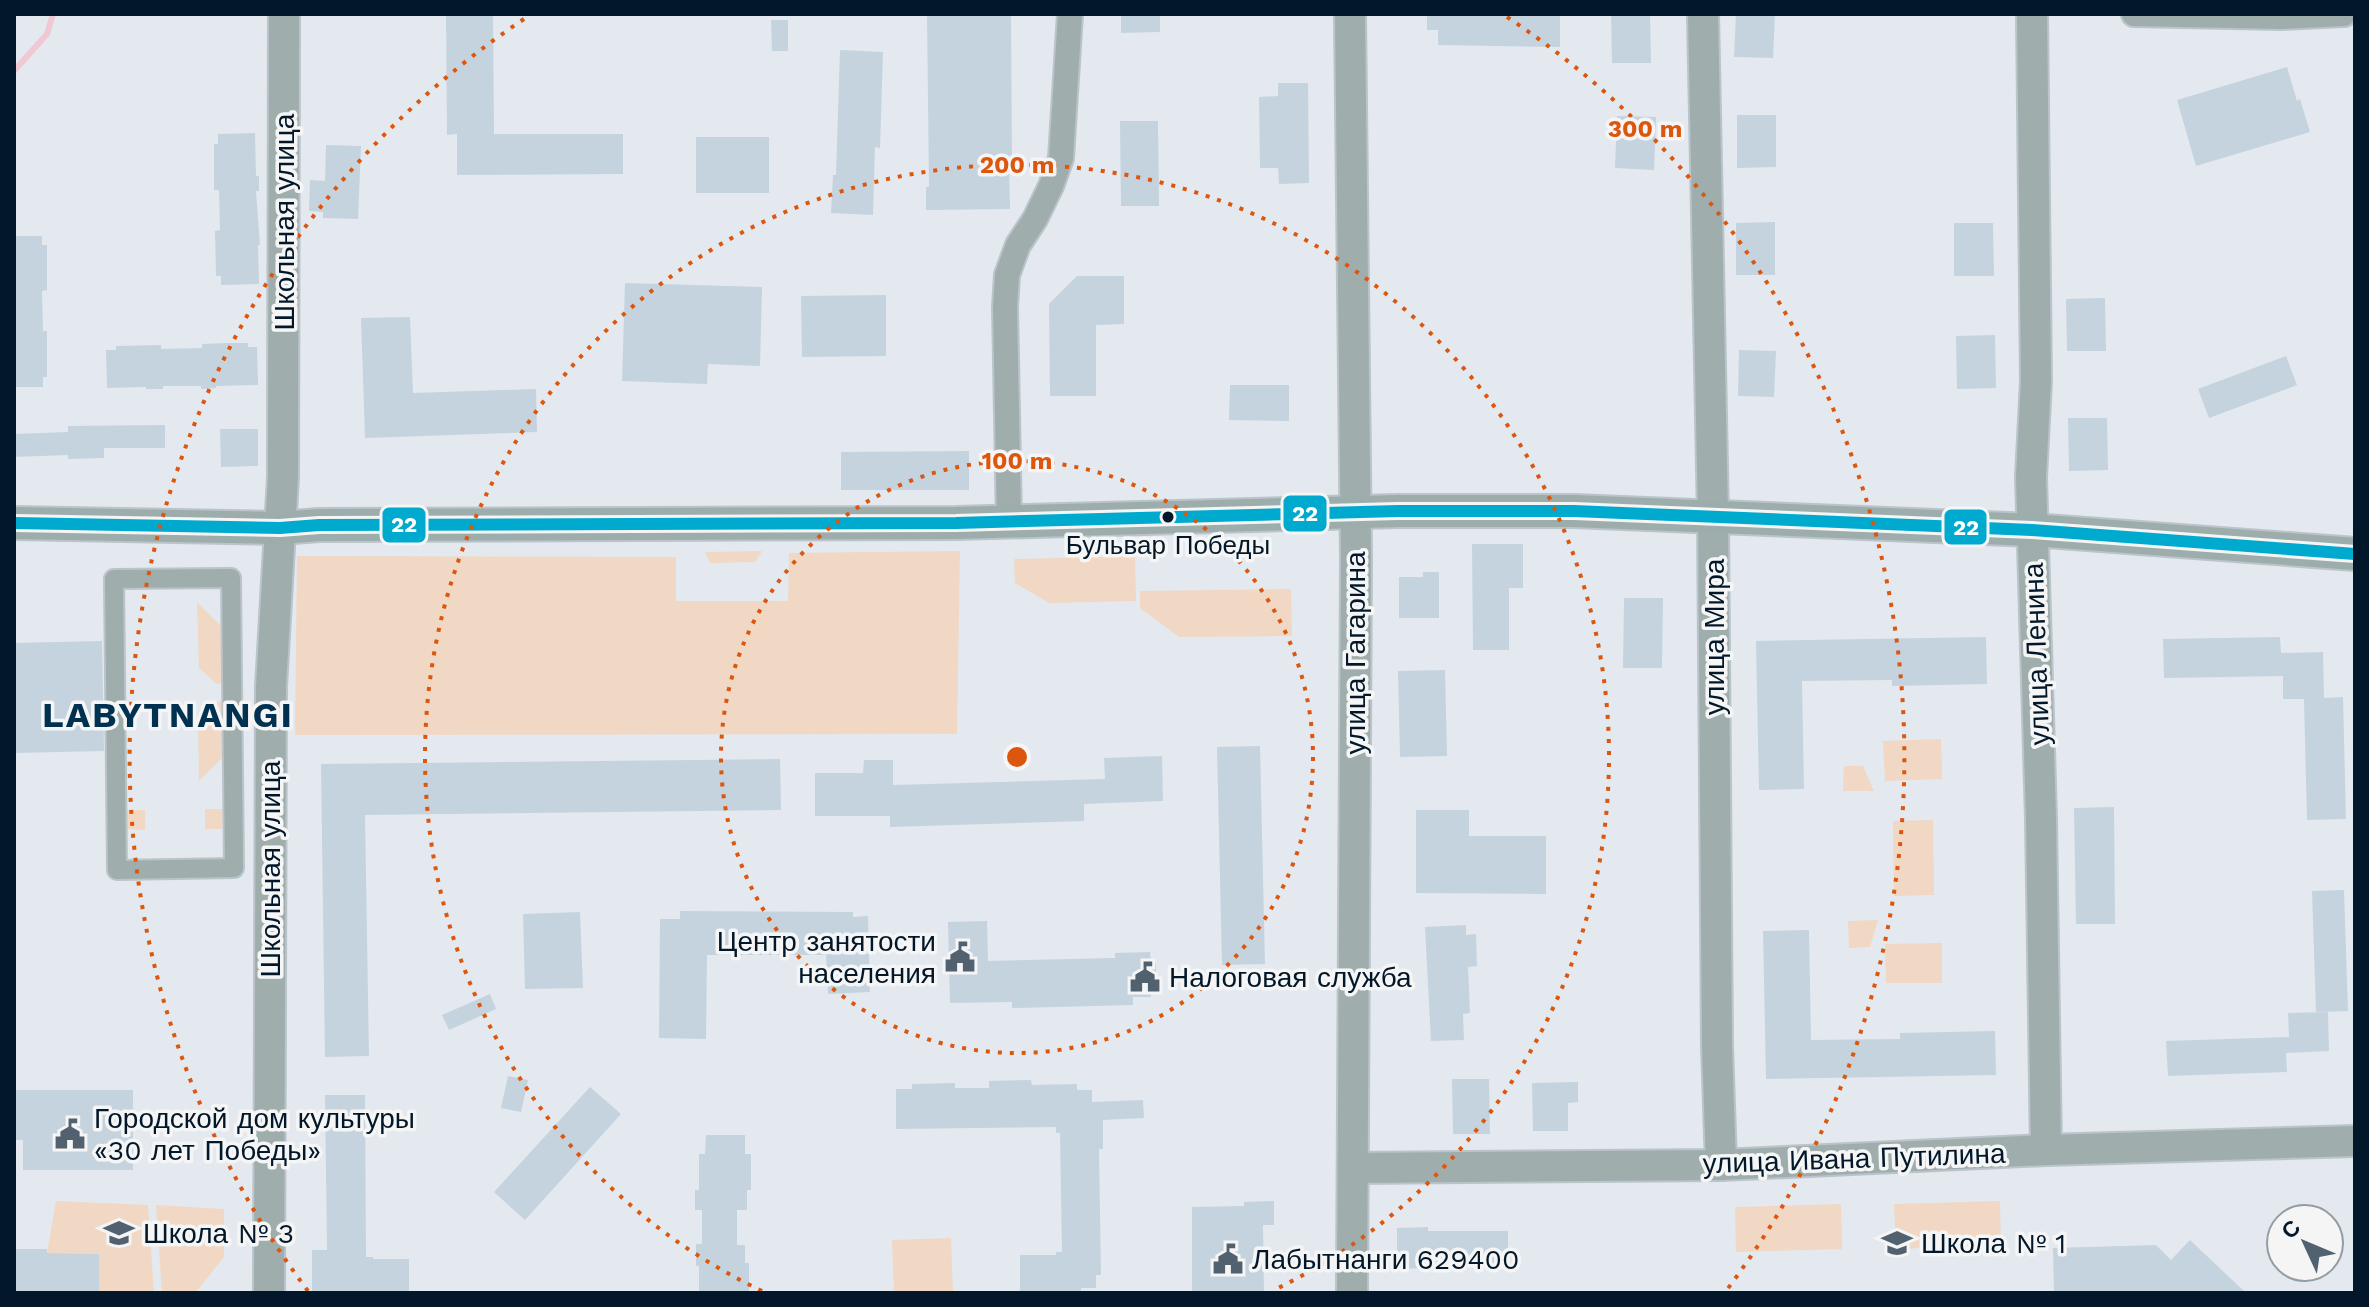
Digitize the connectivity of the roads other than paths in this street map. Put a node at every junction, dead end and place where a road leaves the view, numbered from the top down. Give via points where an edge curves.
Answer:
1 (284, 14) edge
2 (1070, 14) edge
3 (1350, 14) edge
4 (1703, 14) edge
5 (2032, 14) edge
6 (2134, 14) edge
7 (2344, 14) edge
8 (1356, 512) junction
9 (1713, 517) junction
10 (1009, 522) junction
11 (14, 523) edge
12 (280, 528) junction
13 (2032, 530) junction
14 (2355, 554) edge
15 (234, 868) joint
16 (2355, 1141) edge
17 (2046, 1150) junction
18 (1721, 1165) junction
19 (1353, 1168) junction
20 (269, 1293) edge
21 (1352, 1293) edge

1 - 12 street, Школьная улица
2 - 10 street via 1061,158 1007,275
3 - 8 street, улица Гагарина
4 - 9 street, улица Мира
5 - 13 street, улица Ленина
6 - 7 street
8 - 9 main road
8 - 10 main road
8 - 19 street, улица Гагарина
9 - 13 main road
9 - 18 street, улица Мира
10 - 12 main road
11 - 12 main road
12 - 20 street, Школьная улица via 271,687
13 - 14 main road
13 - 17 street, улица Ленина
15 - 15 street via 231,578 114,579 117,870
16 - 17 street, улица Ивана Путилина
17 - 18 street, улица Ивана Путилина
18 - 19 street, улица Ивана Путилина
19 - 21 street, улица Гагарина

